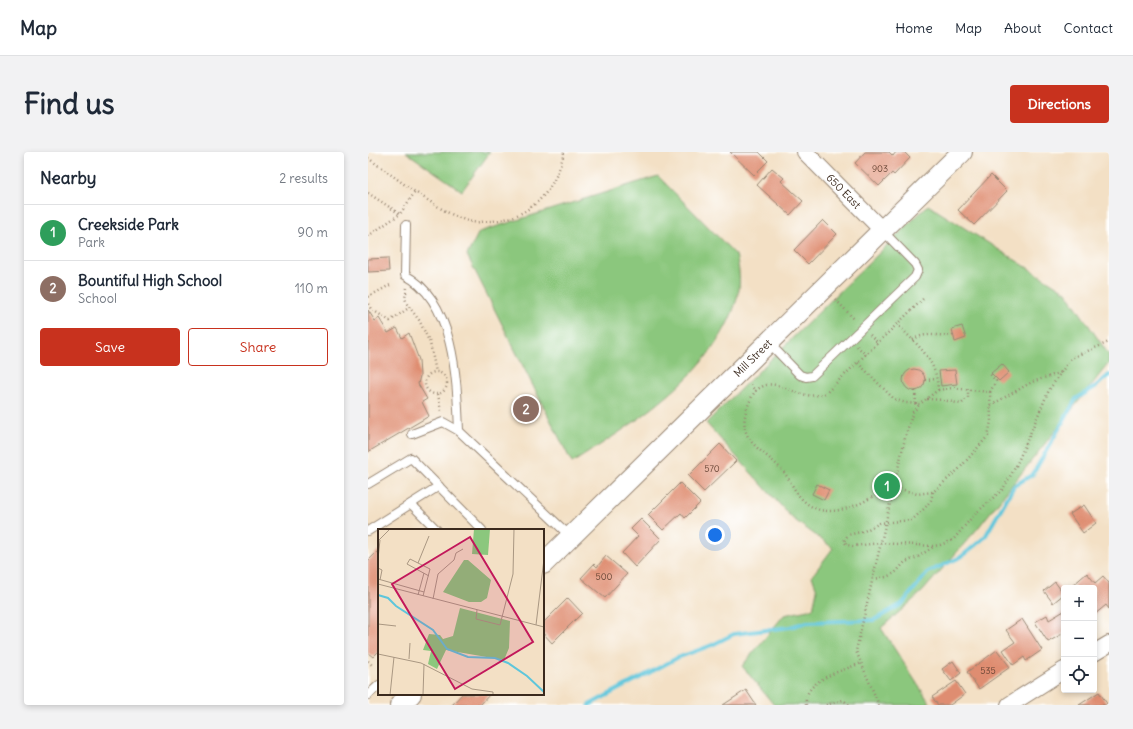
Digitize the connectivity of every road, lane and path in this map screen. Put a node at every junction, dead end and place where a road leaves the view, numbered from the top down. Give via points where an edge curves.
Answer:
1 (564, 152) edge
2 (805, 152) edge
3 (962, 152) edge
4 (368, 158) edge
5 (415, 192) junction
6 (368, 193) edge
7 (400, 214) junction
8 (406, 225) dead end
9 (882, 230) junction
10 (368, 236) edge
11 (390, 285) dead end
12 (407, 286) dead end
13 (368, 298) edge
14 (923, 299) dead end
15 (836, 300) dead end
16 (368, 304) edge
17 (410, 307) junction
18 (855, 320) dead end
19 (897, 324) junction
20 (870, 335) dead end
21 (953, 335) dead end
22 (913, 340) junction
23 (768, 342) junction
24 (1109, 342) edge
25 (878, 343) junction
26 (858, 363) junction
27 (436, 372) junction
28 (1062, 372) junction
29 (990, 374) dead end
30 (937, 378) junction
31 (925, 380) dead end
32 (750, 385) dead end
33 (968, 389) junction
34 (938, 390) junction
35 (756, 391) junction
36 (915, 391) dead end
37 (990, 392) junction
38 (438, 394) junction
39 (927, 399) junction
40 (916, 404) junction
41 (920, 404) junction
42 (991, 405) junction
43 (441, 411) dead end
44 (458, 431) junction
45 (412, 434) dead end
46 (368, 484) edge
47 (439, 486) junction
48 (894, 487) junction
49 (933, 492) junction
50 (411, 504) junction
51 (886, 522) junction
52 (436, 529) edge
53 (481, 529) edge
54 (368, 531) edge
55 (571, 536) junction
56 (881, 543) junction
57 (933, 546) junction
58 (544, 563) edge
59 (872, 578) junction
60 (1109, 644) edge
61 (1097, 651) edge
62 (368, 660) edge
63 (861, 663) junction
64 (372, 665) dead end
65 (1061, 672) edge
66 (378, 686) edge
67 (368, 695) edge
68 (410, 695) edge
69 (400, 705) edge
70 (806, 705) edge
71 (826, 705) edge
72 (850, 705) edge
73 (879, 705) edge
74 (1010, 705) edge

1 - 5 path via 561,169 550,189 531,208 506,220 473,222 448,212
2 - 9 street, 650 East
3 - 9 street, Mill Street
4 - 5 path
5 - 7 path
6 - 7 path
7 - 10 path
8 - 44 lane via 405,275 416,281 437,305 450,346 458,398
9 - 23 street, Mill Street
9 - 23 lane via 915,264 918,270 915,277 812,376 800,375
11 - 13 path
12 - 17 path via 405,298
14 - 19 path
15 - 18 path
16 - 17 path via 371,309 390,321
17 - 27 path via 430,343
19 - 22 path
19 - 25 path
20 - 25 path
21 - 22 path via 925,334
22 - 30 path via 931,360
23 - 55 street, Mill Street
24 - 28 path via 1072,358
25 - 26 path
26 - 35 path via 832,389 823,394 798,395 776,385
26 - 40 path via 894,399
27 - 38 path via 445,377 447,384 444,391
27 - 38 path via 427,377 425,384 431,392
28 - 42 path via 1032,382
28 - 57 path via 1049,390 1016,466 1003,489 973,516 953,540 940,546
29 - 37 path via 996,381
30 - 31 path
30 - 34 path
32 - 35 path
33 - 34 path
33 - 37 path
33 - 39 path via 968,398 961,404
34 - 39 path
35 - 48 path via 745,417 750,441 756,449 781,468 805,502 825,510 842,510
36 - 40 path
37 - 42 path
38 - 43 path
39 - 41 path
40 - 41 path
41 - 48 path via 911,415
42 - 49 path via 988,436 960,469
44 - 45 lane via 443,422
44 - 55 lane
46 - 47 lane via 411,458
47 - 50 lane
47 - 53 lane
48 - 49 path via 917,494
48 - 51 path
49 - 51 path via 925,508 912,520
50 - 52 lane
50 - 54 lane
51 - 56 path
51 - 56 path via 848,535 844,540 847,545 853,546
55 - 58 street, Mill Street
56 - 57 path
56 - 59 path
57 - 59 path via 918,557 905,562 895,573
59 - 63 path via 856,651
60 - 61 street
62 - 64 path
63 - 70 path via 817,683 806,697
63 - 73 path
65 - 74 street
66 - 67 lane
68 - 69 street
71 - 72 path via 843,700

